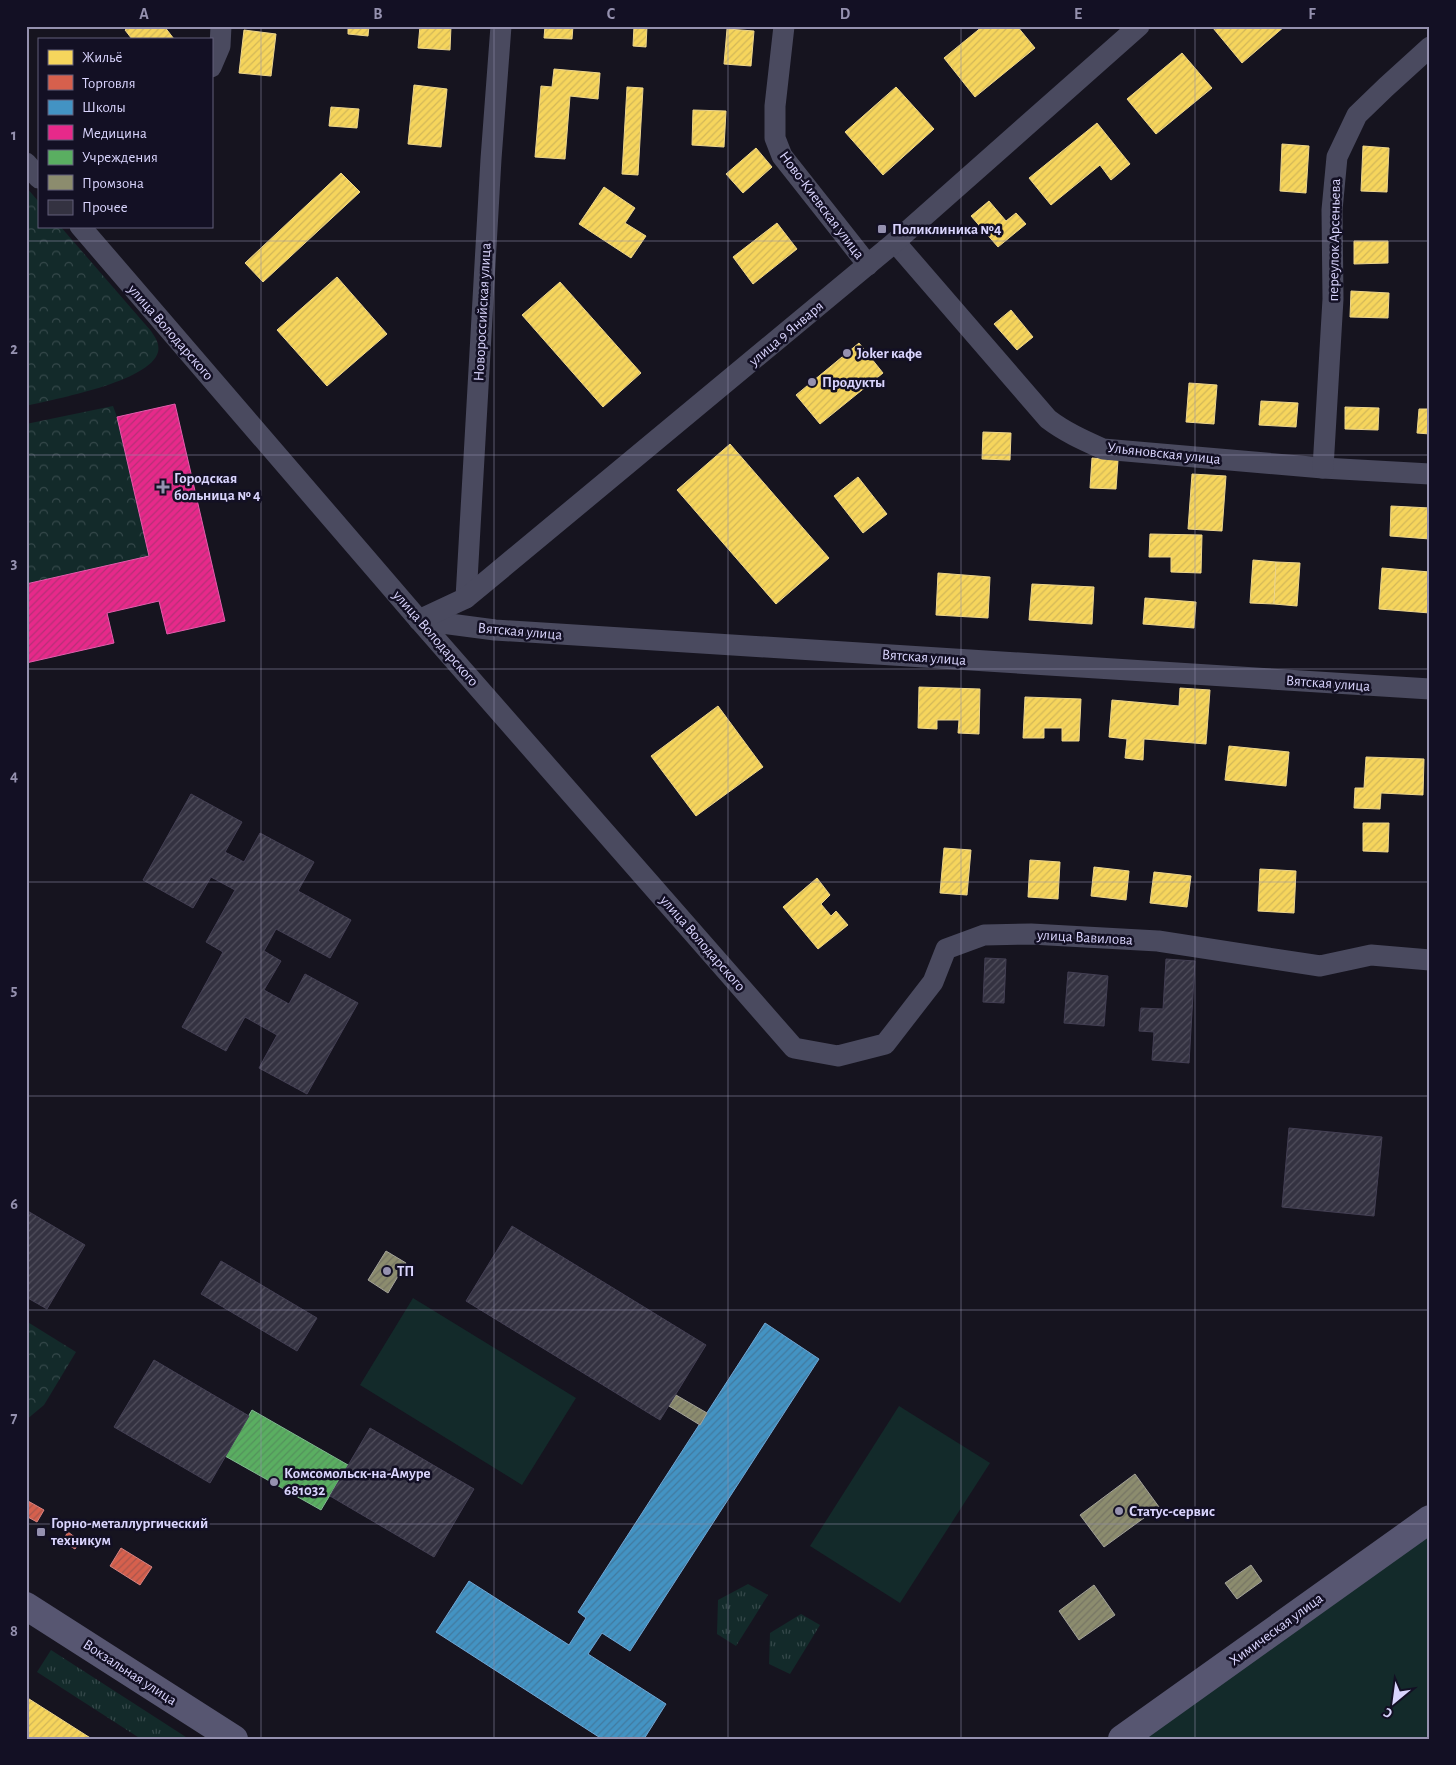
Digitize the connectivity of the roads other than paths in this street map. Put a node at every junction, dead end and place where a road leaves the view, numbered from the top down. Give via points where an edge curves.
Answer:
1 (221, 26) edge
2 (501, 26) edge
3 (784, 26) edge
4 (1139, 26) edge
5 (1430, 47) edge
6 (212, 65) edge
7 (26, 163) edge
8 (38, 177) edge
9 (82, 228) edge
10 (895, 242) junction
11 (868, 265) junction
12 (1323, 468) junction
13 (1430, 474) edge
14 (466, 598) junction
15 (419, 620) junction
16 (1430, 689) edge
17 (1430, 960) edge
18 (794, 1048) joint
19 (1430, 1519) edge
20 (26, 1606) edge
21 (234, 1739) edge
22 (1122, 1739) edge

1 - 6 street via 220,46
2 - 14 street, Новороссийская улица
3 - 11 street, Ново-Киевская улица via 774,106 775,138 782,156
4 - 10 street, улица 9 Января
5 - 12 street, переулок Арсеньева via 1357,115 1337,157 1332,210 1334,299
7 - 8 street
9 - 15 street, улица Володарского
10 - 11 street, улица 9 Января
10 - 12 street, Ульяновская улица via 1048,419 1070,434 1103,449
11 - 14 street, улица 9 Января
12 - 13 street, Ульяновская улица
14 - 15 street, улица 9 Января
15 - 16 street, Вятская улица via 495,630
15 - 18 street, улица Володарского
17 - 18 street, улица Вавилова via 1372,955 1320,966 1158,941 1031,934 984,935 946,949 932,982 885,1044 838,1056
19 - 22 street, Химическая улица
20 - 21 street, Вокзальная улица

